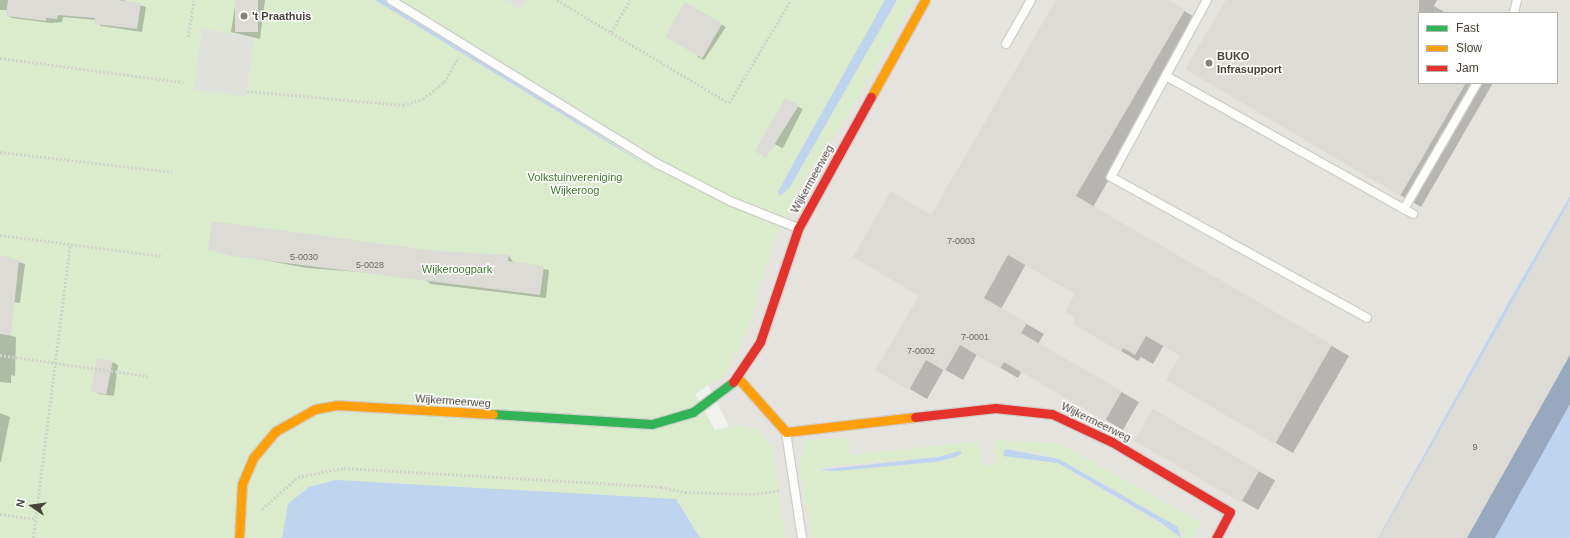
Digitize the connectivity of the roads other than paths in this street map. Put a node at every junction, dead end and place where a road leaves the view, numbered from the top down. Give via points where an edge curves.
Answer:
1 (391, 0) edge
2 (925, 0) edge
3 (1031, 0) edge
4 (1207, 0) edge
5 (1517, 0) edge
6 (1514, 12) edge
7 (1006, 44) dead end
8 (1166, 76) junction
9 (1476, 84) edge
10 (1404, 209) junction
11 (1413, 214) dead end
12 (798, 229) junction
13 (1367, 318) dead end
14 (738, 378) junction
15 (786, 432) junction
16 (239, 538) edge
17 (802, 538) edge
18 (1216, 538) edge

1 - 12 lane via 658,164 730,201
2 - 12 street, Wijkermeerweg
3 - 7 lane
4 - 8 lane
5 - 6 lane
8 - 10 lane
8 - 13 lane via 1111,177
9 - 10 lane
10 - 11 lane
12 - 14 street, Wijkermeerweg via 760,342
14 - 15 street via 770,410
14 - 16 street, Wijkermeerweg via 693,412 652,424 338,405 315,409 276,432 253,458 242,484
15 - 17 lane
15 - 18 street, Wijkermeerweg via 996,408 1052,414 1112,442 1230,512

